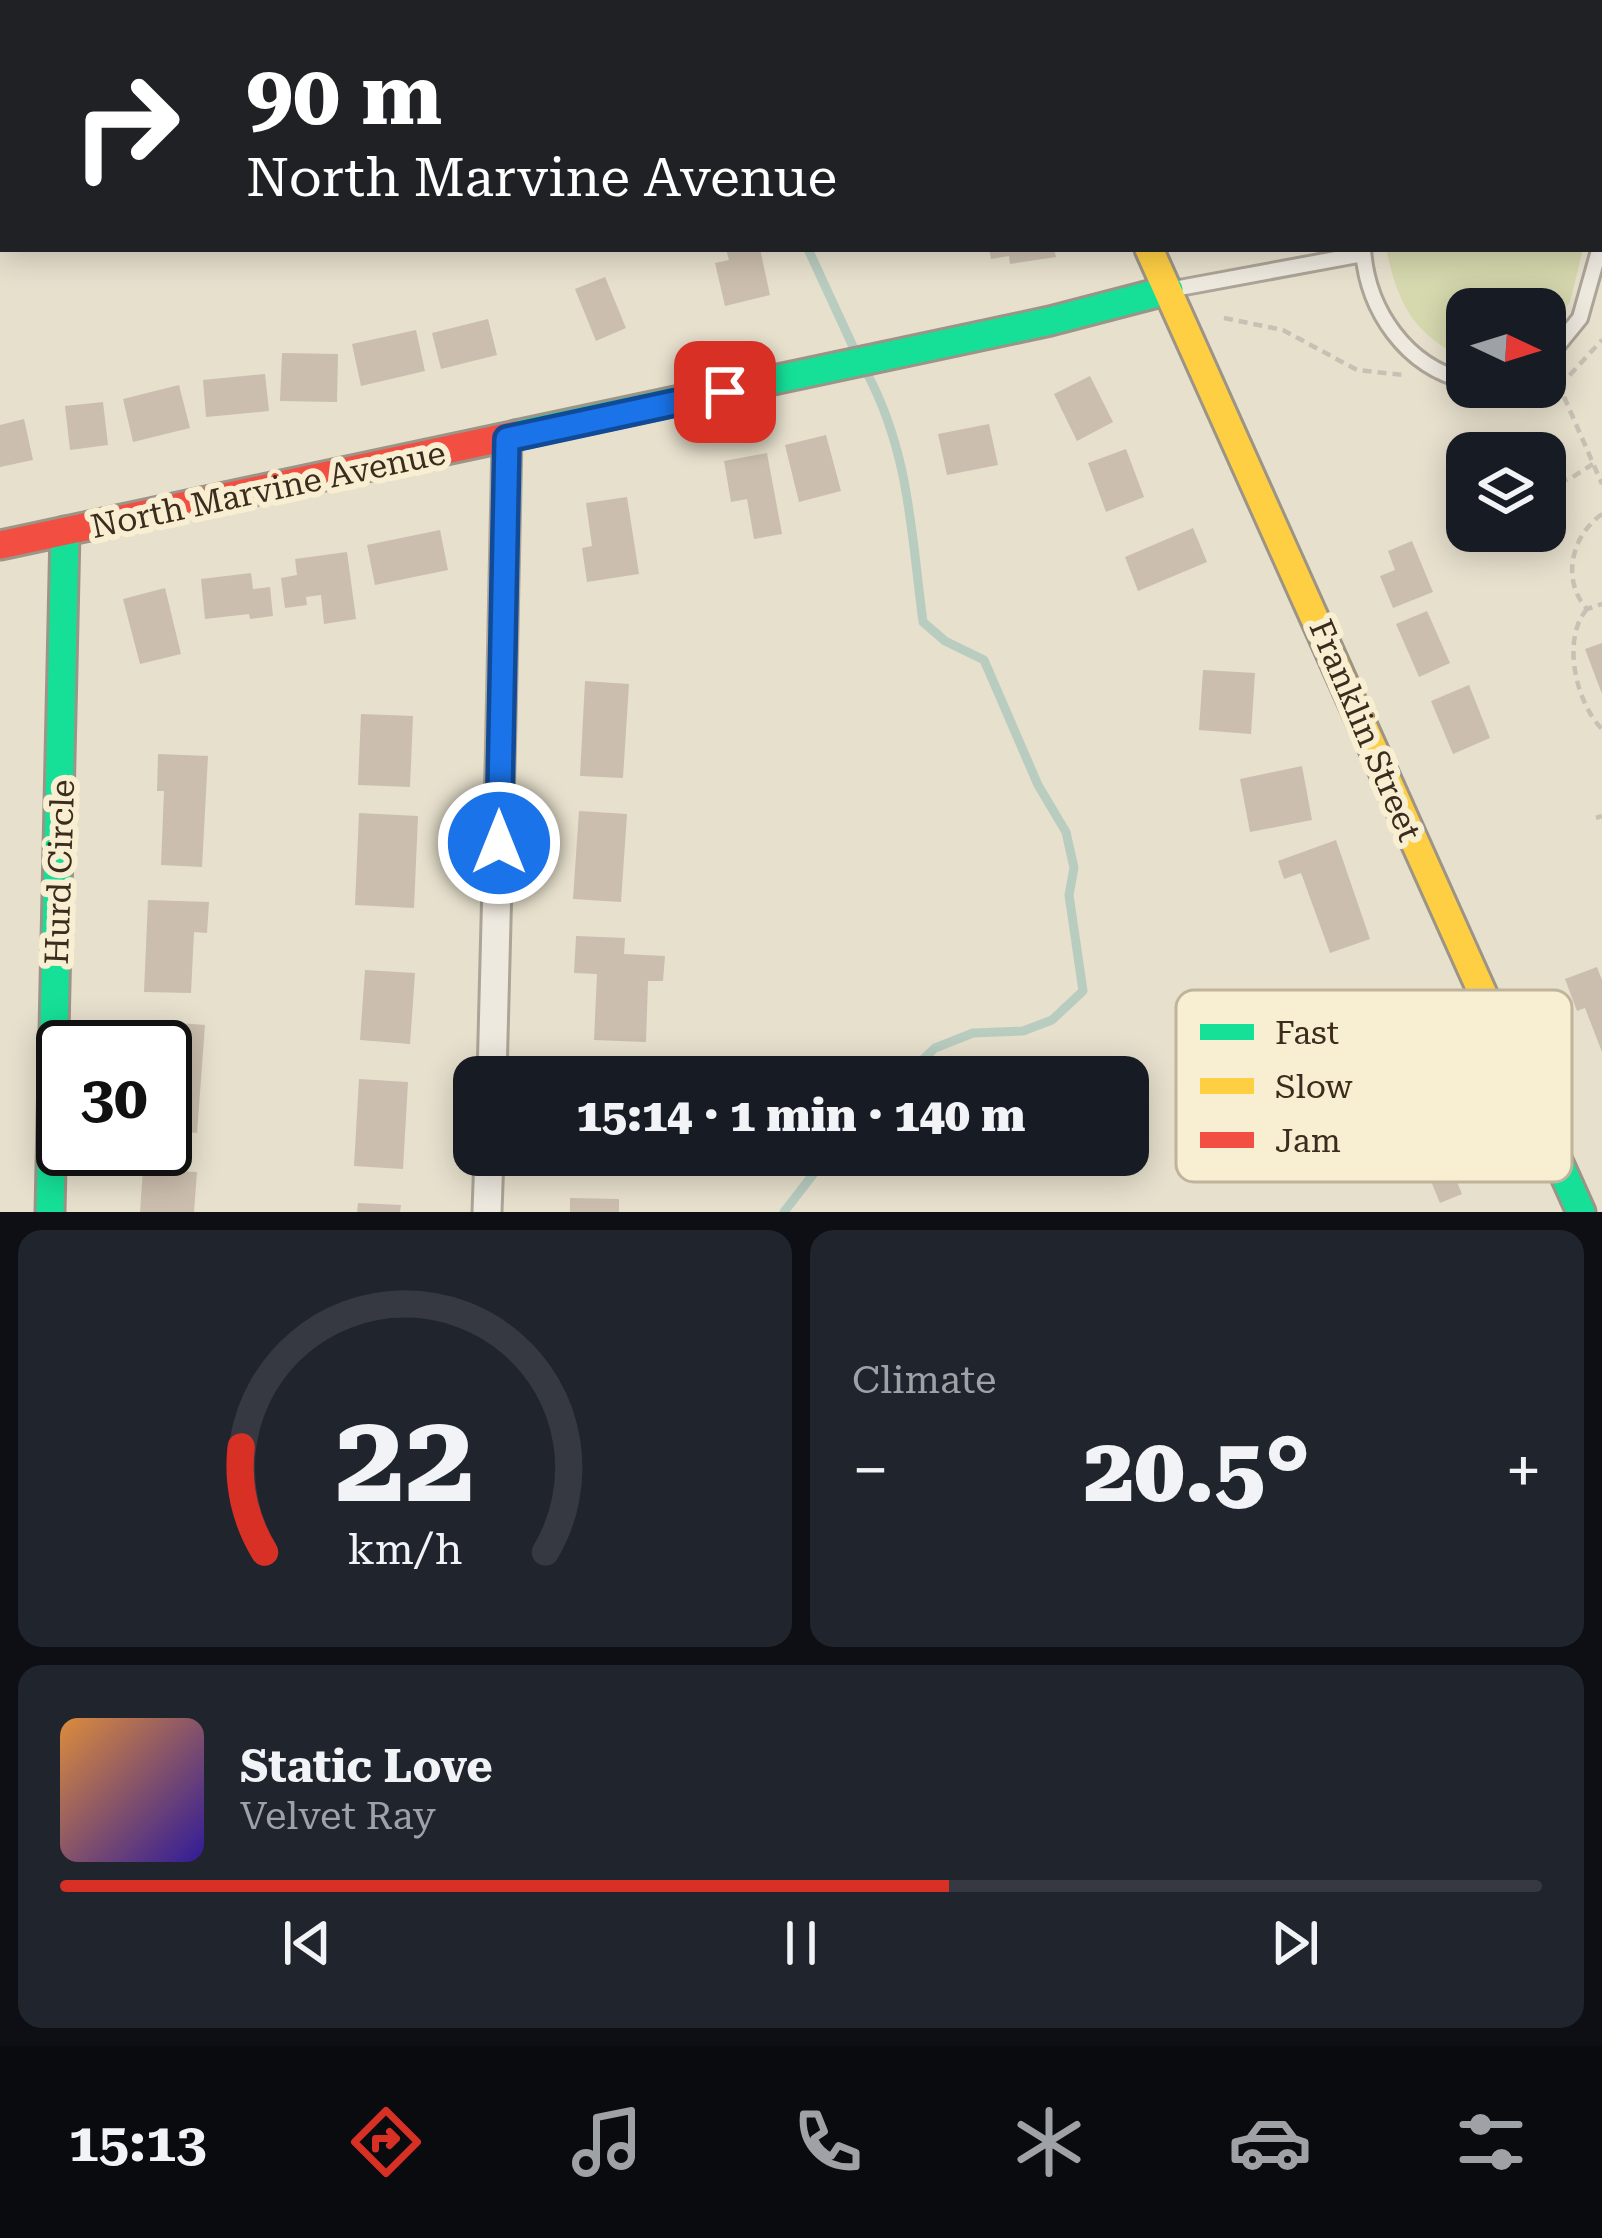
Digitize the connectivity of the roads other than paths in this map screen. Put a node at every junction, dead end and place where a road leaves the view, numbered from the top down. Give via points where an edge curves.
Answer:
1 (1150, 252) edge
2 (1363, 252) edge
3 (1599, 252) edge
4 (1169, 290) junction
5 (1566, 335) edge
6 (1446, 374) edge
7 (507, 439) junction
8 (65, 531) junction
9 (0, 545) edge
10 (1479, 990) edge
11 (493, 1056) edge
12 (488, 1176) edge
13 (1568, 1182) edge
14 (50, 1212) edge
15 (487, 1212) edge
16 (1582, 1212) edge

1 - 4 street, Franklin Street
2 - 4 lane
2 - 6 lane via 1377,307 1404,346
3 - 5 lane via 1580,318
4 - 7 street, North Marvine Avenue
4 - 10 street, Franklin Street
7 - 8 street, North Marvine Avenue
7 - 11 street
8 - 9 street, North Marvine Avenue
8 - 14 street, Hurd Circle
12 - 15 street
13 - 16 street, Franklin Street

